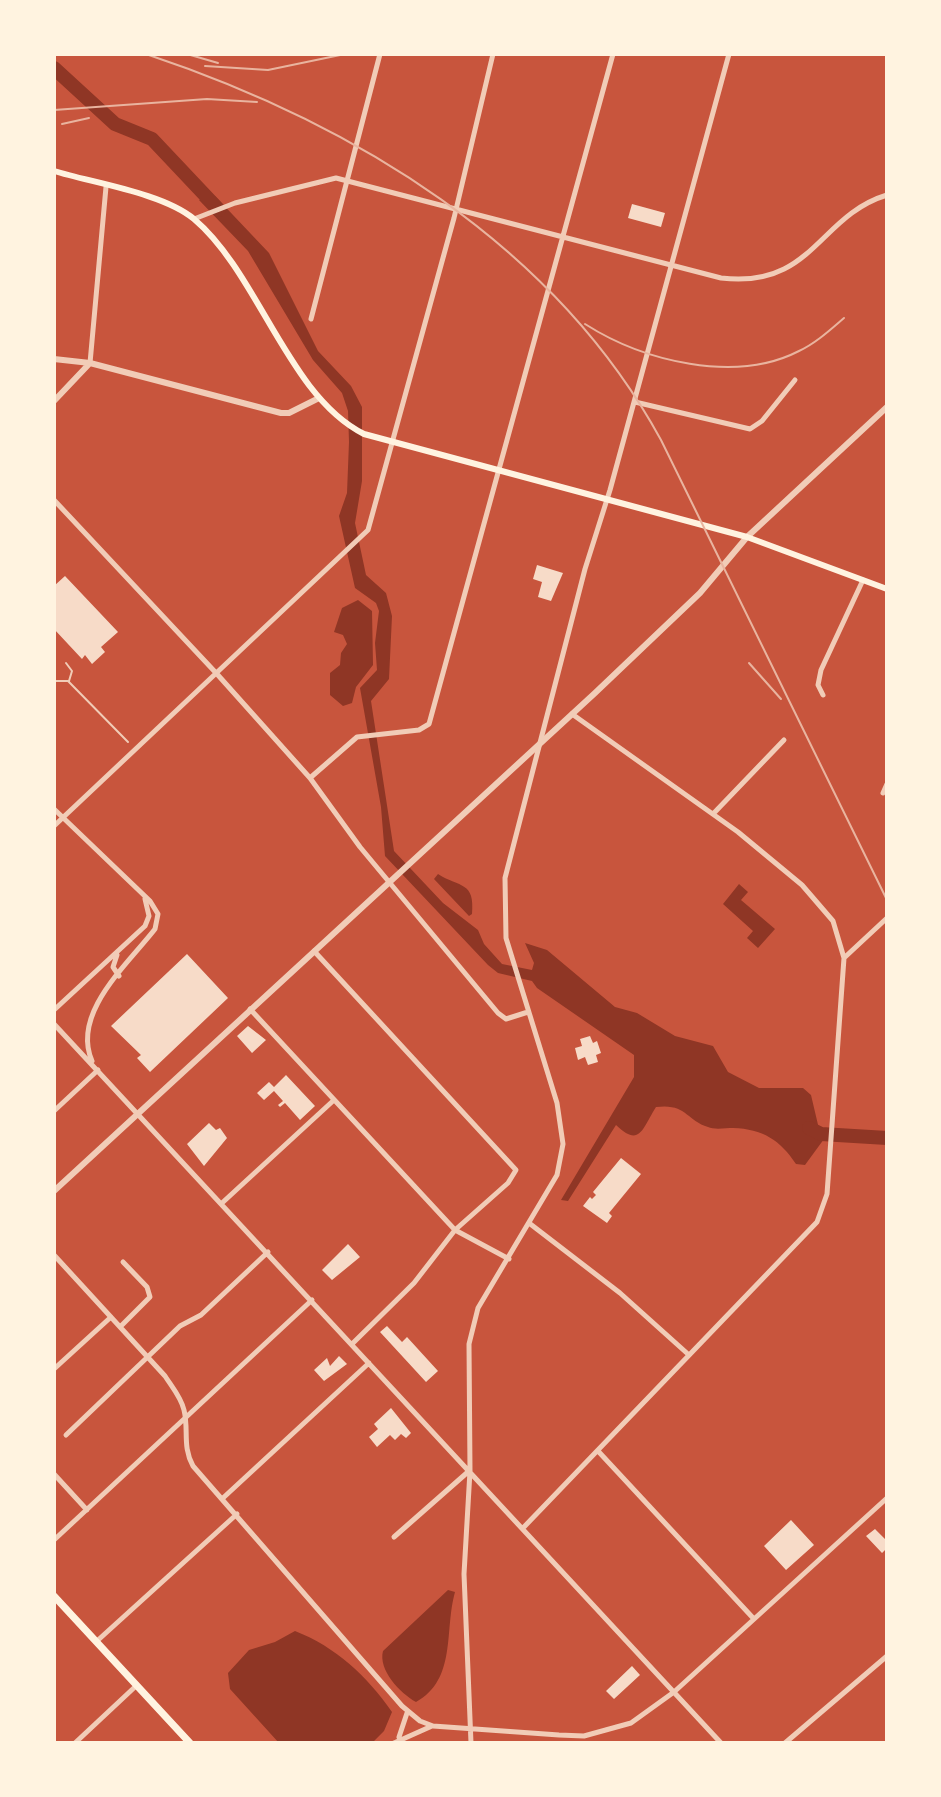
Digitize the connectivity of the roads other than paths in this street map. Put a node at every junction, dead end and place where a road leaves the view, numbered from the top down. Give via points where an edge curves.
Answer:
1 (380, 54) edge
2 (493, 54) edge
3 (613, 54) edge
4 (729, 54) edge
5 (54, 171) edge
6 (347, 180) junction
7 (106, 187) junction
8 (887, 195) edge
9 (456, 209) junction
10 (194, 219) junction
11 (564, 237) junction
12 (670, 265) junction
13 (311, 319) dead end
14 (54, 359) edge
15 (90, 363) junction
16 (795, 380) dead end
17 (319, 398) junction
18 (54, 401) edge
19 (635, 402) junction
20 (887, 407) edge
21 (393, 443) junction
22 (501, 472) junction
23 (54, 500) edge
24 (607, 500) junction
25 (747, 537) junction
26 (863, 580) junction
27 (885, 586) edge
28 (66, 663) dead end
29 (217, 674) junction
30 (54, 681) edge
31 (68, 681) junction
32 (823, 695) dead end
33 (572, 714) junction
34 (784, 740) dead end
35 (128, 742) dead end
36 (542, 743) junction
37 (310, 778) junction
38 (887, 784) edge
39 (883, 793) dead end
40 (54, 809) edge
41 (713, 814) junction
42 (64, 817) junction
43 (54, 826) edge
44 (389, 880) junction
45 (143, 894) junction
46 (887, 918) edge
47 (119, 950) junction
48 (313, 950) junction
49 (844, 958) junction
50 (119, 976) junction
51 (249, 1009) junction
52 (54, 1010) edge
53 (528, 1012) junction
54 (54, 1024) edge
55 (96, 1068) junction
56 (334, 1100) junction
57 (54, 1111) edge
58 (138, 1112) junction
59 (54, 1191) edge
60 (222, 1203) junction
61 (529, 1223) junction
62 (455, 1230) junction
63 (268, 1252) junction
64 (54, 1255) edge
65 (509, 1259) junction
66 (123, 1262) dead end
67 (312, 1300) junction
68 (111, 1317) junction
69 (120, 1327) junction
70 (352, 1344) junction
71 (689, 1355) junction
72 (149, 1359) junction
73 (369, 1363) junction
74 (54, 1369) edge
75 (185, 1415) junction
76 (66, 1435) dead end
77 (598, 1451) junction
78 (470, 1471) junction
79 (54, 1474) edge
80 (887, 1498) edge
81 (223, 1499) junction
82 (87, 1510) junction
83 (237, 1514) junction
84 (523, 1528) junction
85 (394, 1537) dead end
86 (54, 1540) edge
87 (54, 1596) edge
88 (754, 1619) junction
89 (97, 1641) junction
90 (887, 1656) edge
91 (137, 1685) junction
92 (674, 1692) junction
93 (407, 1712) junction
94 (433, 1726) junction
95 (470, 1728) junction
96 (396, 1742) edge
97 (75, 1743) edge
98 (190, 1743) edge
99 (471, 1743) edge
100 (721, 1743) edge
101 (785, 1743) edge

1 - 6 street
2 - 9 street
3 - 11 street
4 - 12 street
5 - 7 main road
6 - 9 street
6 - 10 street via 318,180
6 - 13 street
7 - 10 main road via 159,201
7 - 15 street
8 - 12 street via 859,209 796,263 768,277 722,278
9 - 11 street
9 - 21 street
10 - 17 main road via 232,266
11 - 12 street
11 - 22 street
12 - 19 street
14 - 15 street
15 - 17 street via 281,413
15 - 18 street
16 - 19 street via 750,429
17 - 21 main road via 348,426
19 - 24 street
20 - 25 street
21 - 22 main road
21 - 29 street via 372,523 360,541
22 - 24 main road
22 - 37 street via 429,724 351,741
23 - 29 street
24 - 25 main road
24 - 36 street
25 - 26 main road
25 - 33 street via 700,593
26 - 27 main road
26 - 32 street via 821,670 818,685
28 - 31 lane via 72,671
29 - 37 street
29 - 42 street
30 - 31 lane
31 - 35 lane
33 - 36 street
33 - 41 street
34 - 41 street
36 - 44 street
36 - 53 street via 505,878 504,927
37 - 44 street
38 - 39 street
40 - 42 street
41 - 49 street via 819,903 833,921
42 - 43 street
42 - 45 street
44 - 48 street
44 - 53 street via 502,1017
45 - 47 street via 148,921
45 - 50 street via 156,908 158,922
46 - 49 street
47 - 50 street via 113,963
47 - 52 street
48 - 51 street
48 - 62 street via 516,1170
49 - 71 street via 827,1194 817,1222
50 - 55 street via 88,1021 87,1047
51 - 56 street
51 - 58 street
53 - 61 street via 563,1130 557,1175
54 - 55 street
55 - 57 street
55 - 58 street
56 - 60 street
56 - 62 street
58 - 59 street
58 - 60 street
60 - 63 street
61 - 65 street
61 - 71 street
62 - 65 street
62 - 70 street via 414,1283
63 - 67 street
63 - 72 street
64 - 68 street
65 - 78 street via 472,1325
66 - 69 street via 150,1297
67 - 70 street
67 - 75 street
68 - 69 street
68 - 74 street
69 - 72 street
70 - 73 street
71 - 77 street
72 - 75 street
72 - 76 street
73 - 78 street
73 - 81 street
75 - 81 street via 189,1459
75 - 82 street
77 - 84 street
77 - 88 street
78 - 84 street
78 - 85 street
78 - 95 street via 464,1574
79 - 82 street
80 - 88 street
81 - 83 street
82 - 86 street
83 - 89 street
83 - 93 street
84 - 92 street
87 - 89 main road
88 - 92 street
89 - 91 main road
90 - 101 street
91 - 97 street
91 - 98 main road
92 - 95 street via 631,1723 584,1736
92 - 100 street
93 - 94 street
93 - 96 street
94 - 95 street
94 - 96 street
95 - 99 street

